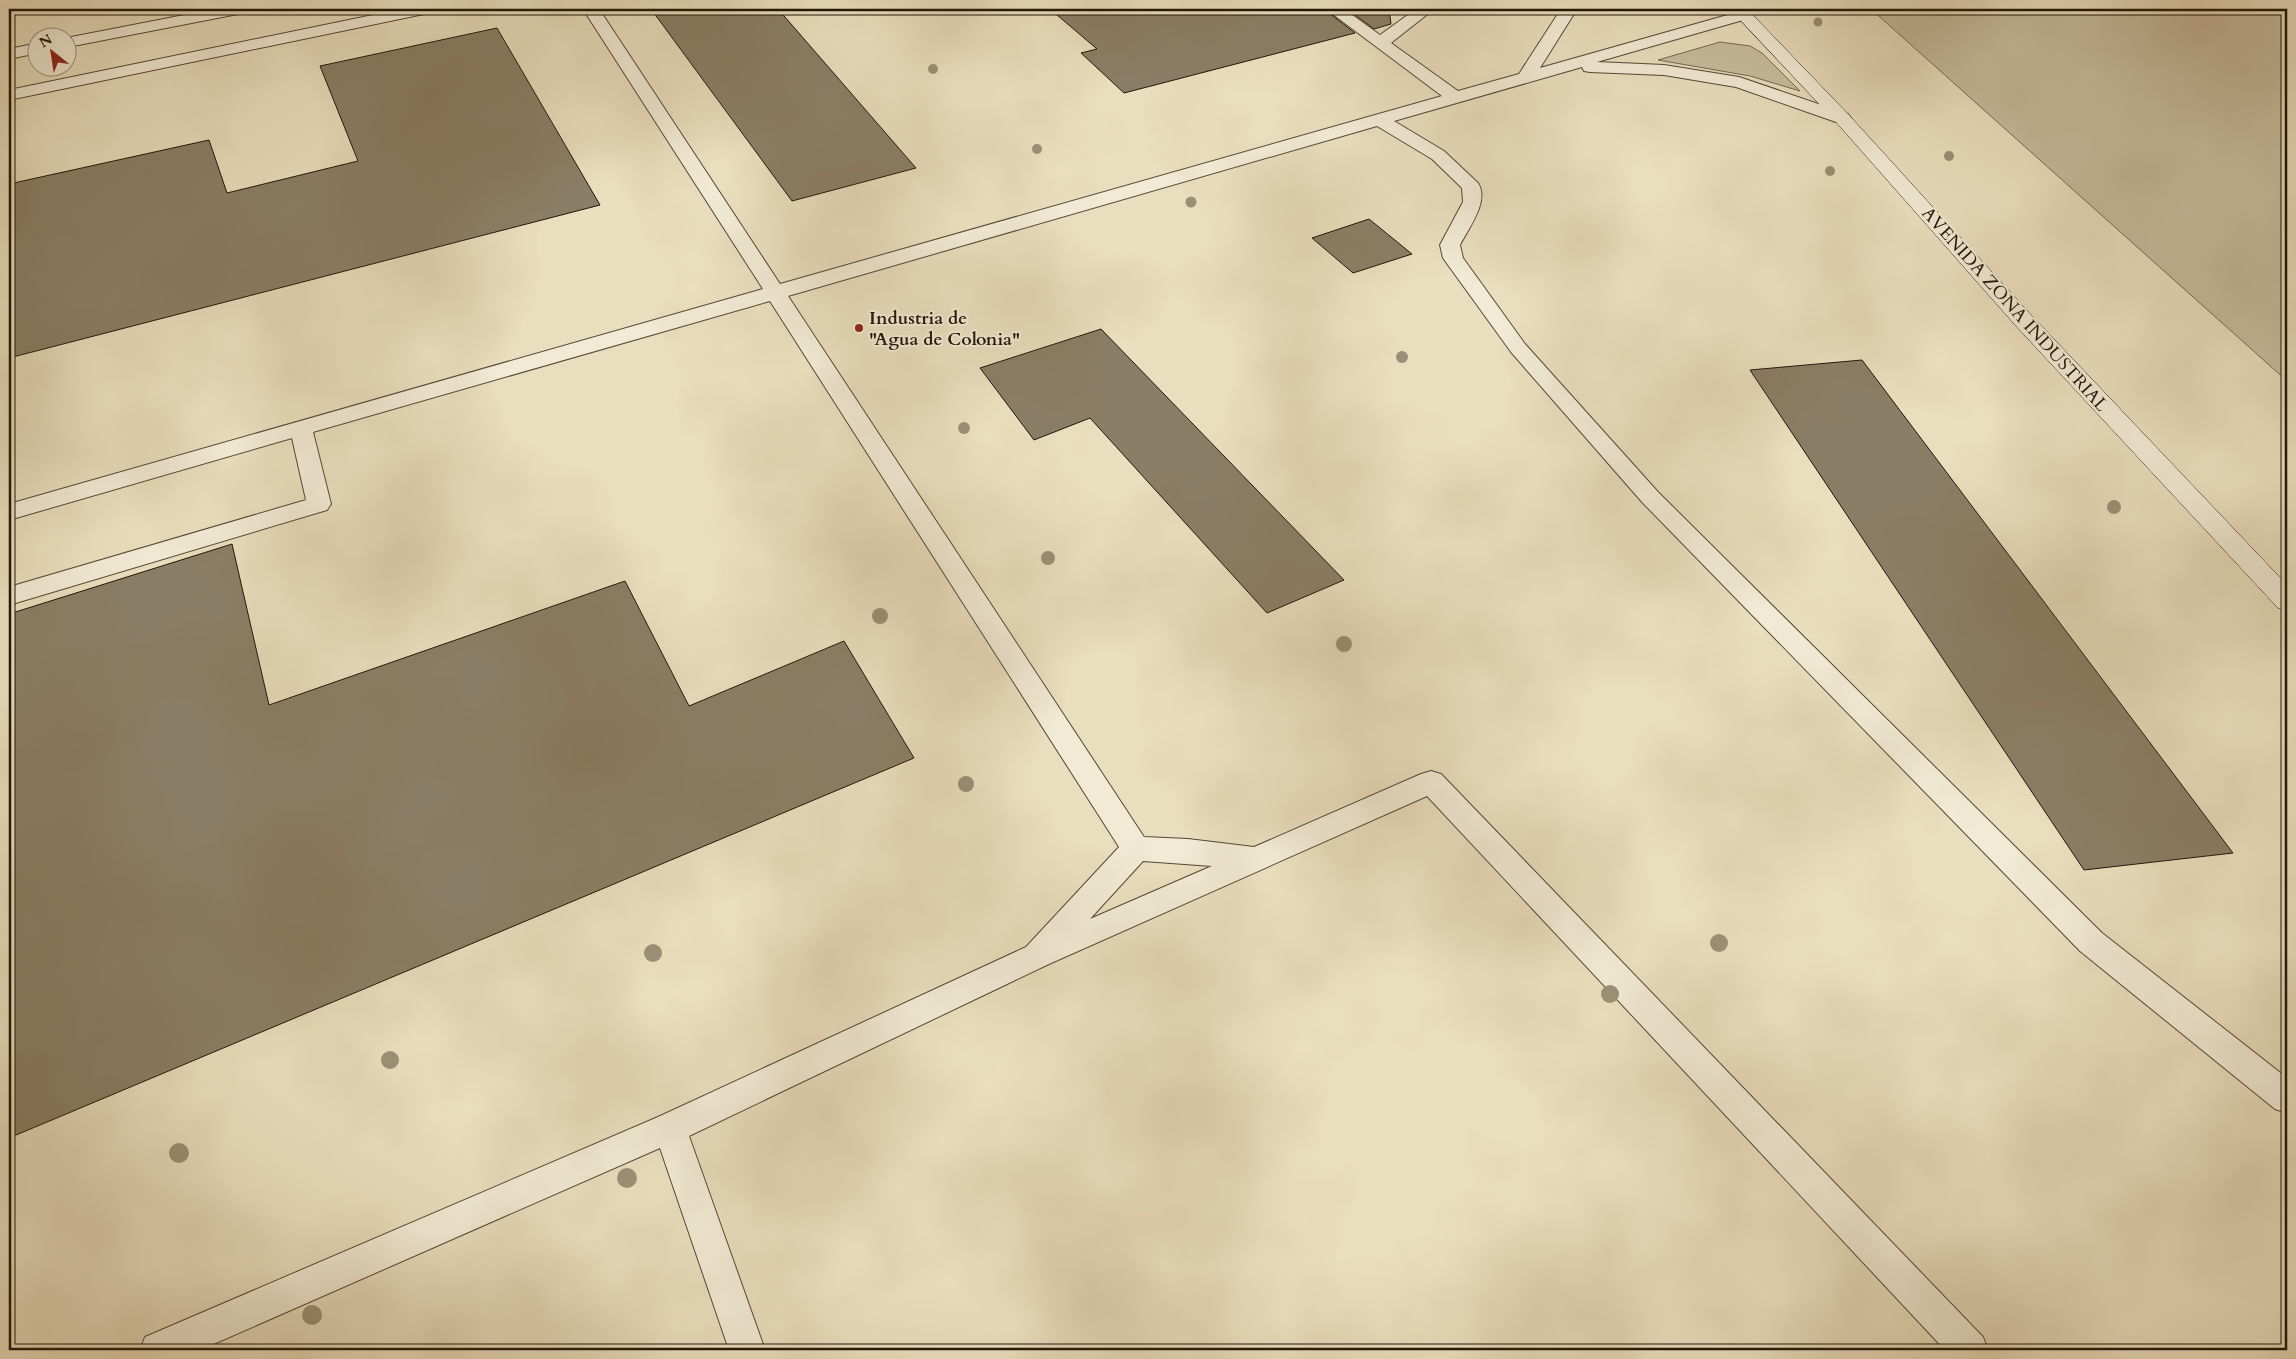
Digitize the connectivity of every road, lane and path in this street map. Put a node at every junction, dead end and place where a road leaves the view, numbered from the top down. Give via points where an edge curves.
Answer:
1 (238, 9) edge
2 (424, 9) edge
3 (591, 9) edge
4 (1334, 9) edge
5 (1426, 9) edge
6 (1569, 9) edge
7 (1747, 12) edge
8 (78, 40) edge
9 (1380, 43) junction
10 (28, 50) edge
11 (9, 54) edge
12 (1567, 66) junction
13 (1525, 78) junction
14 (9, 95) edge
15 (1456, 98) junction
16 (1842, 118) junction
17 (1380, 120) junction
18 (775, 292) junction
19 (301, 428) junction
20 (9, 512) edge
21 (9, 596) edge
22 (2287, 601) edge
23 (1136, 849) junction
24 (1256, 859) junction
25 (1037, 956) junction
26 (2287, 1098) edge
27 (670, 1128) junction
28 (158, 1350) edge
29 (747, 1350) edge
30 (1970, 1350) edge

1 - 8 lane
2 - 14 lane
3 - 18 lane
4 - 9 lane
5 - 9 lane
6 - 13 lane
7 - 12 lane
7 - 16 main road, AVENIDA ZONA INDUSTRIAL
9 - 15 lane
10 - 11 lane
12 - 13 lane
12 - 16 lane via 1664,70 1740,82
13 - 15 lane
15 - 17 lane
16 - 22 main road, AVENIDA ZONA INDUSTRIAL via 2024,321
17 - 18 lane
17 - 26 lane via 1438,155 1471,187 1472,202 1450,245 1453,258 1518,348 1650,497 2091,942
18 - 19 lane
18 - 23 lane
19 - 20 lane
19 - 21 lane via 319,504
23 - 24 lane
23 - 25 lane
24 - 25 lane
24 - 30 lane via 1431,782
25 - 27 lane
27 - 28 lane
27 - 29 lane

